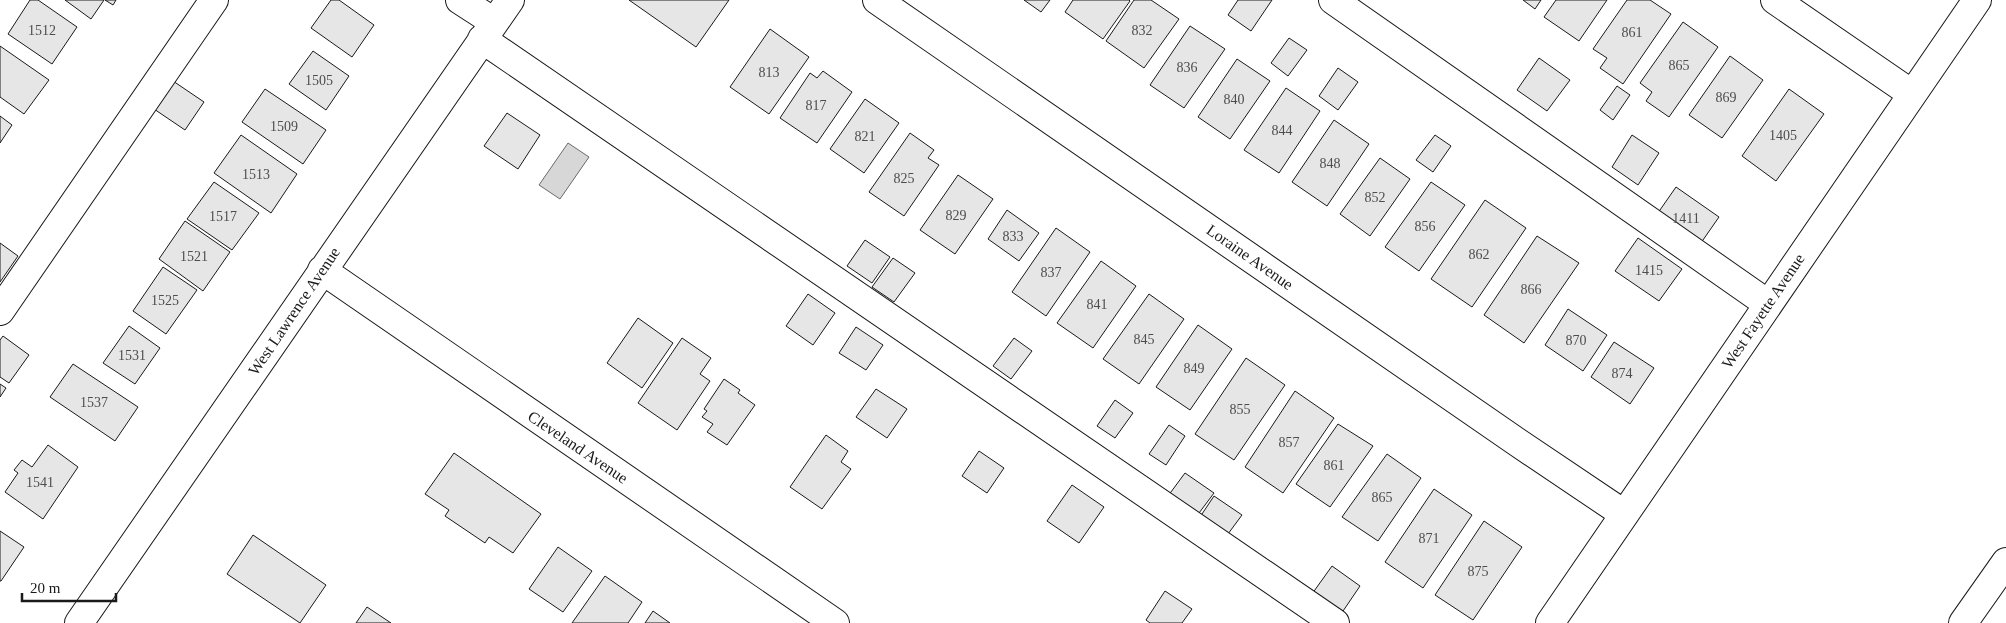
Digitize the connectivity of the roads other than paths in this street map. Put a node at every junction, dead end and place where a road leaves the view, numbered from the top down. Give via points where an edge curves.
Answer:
1 (214, 0) edge
2 (460, 0) edge
3 (510, 0) edge
4 (877, 0) edge
5 (1333, 0) edge
6 (1775, 0) edge
7 (1977, 0) edge
8 (488, 30) junction
9 (1912, 94) junction
10 (322, 270) junction
11 (1768, 304) junction
12 (0, 312) edge
13 (1624, 514) junction
14 (2006, 562) edge
15 (79, 623) edge
16 (835, 623) edge
17 (1334, 623) edge
18 (1550, 623) edge
19 (1963, 623) edge

1 - 12 street
2 - 8 street
3 - 8 street, West Lawrence Avenue
4 - 13 street, Loraine Avenue
5 - 11 street
6 - 9 street
7 - 9 street, West Fayette Avenue
8 - 10 street, West Lawrence Avenue
8 - 17 street
9 - 11 street, West Fayette Avenue
10 - 15 street, West Lawrence Avenue
10 - 16 street, Cleveland Avenue
11 - 13 street, West Fayette Avenue
13 - 18 street, West Fayette Avenue
14 - 19 street

